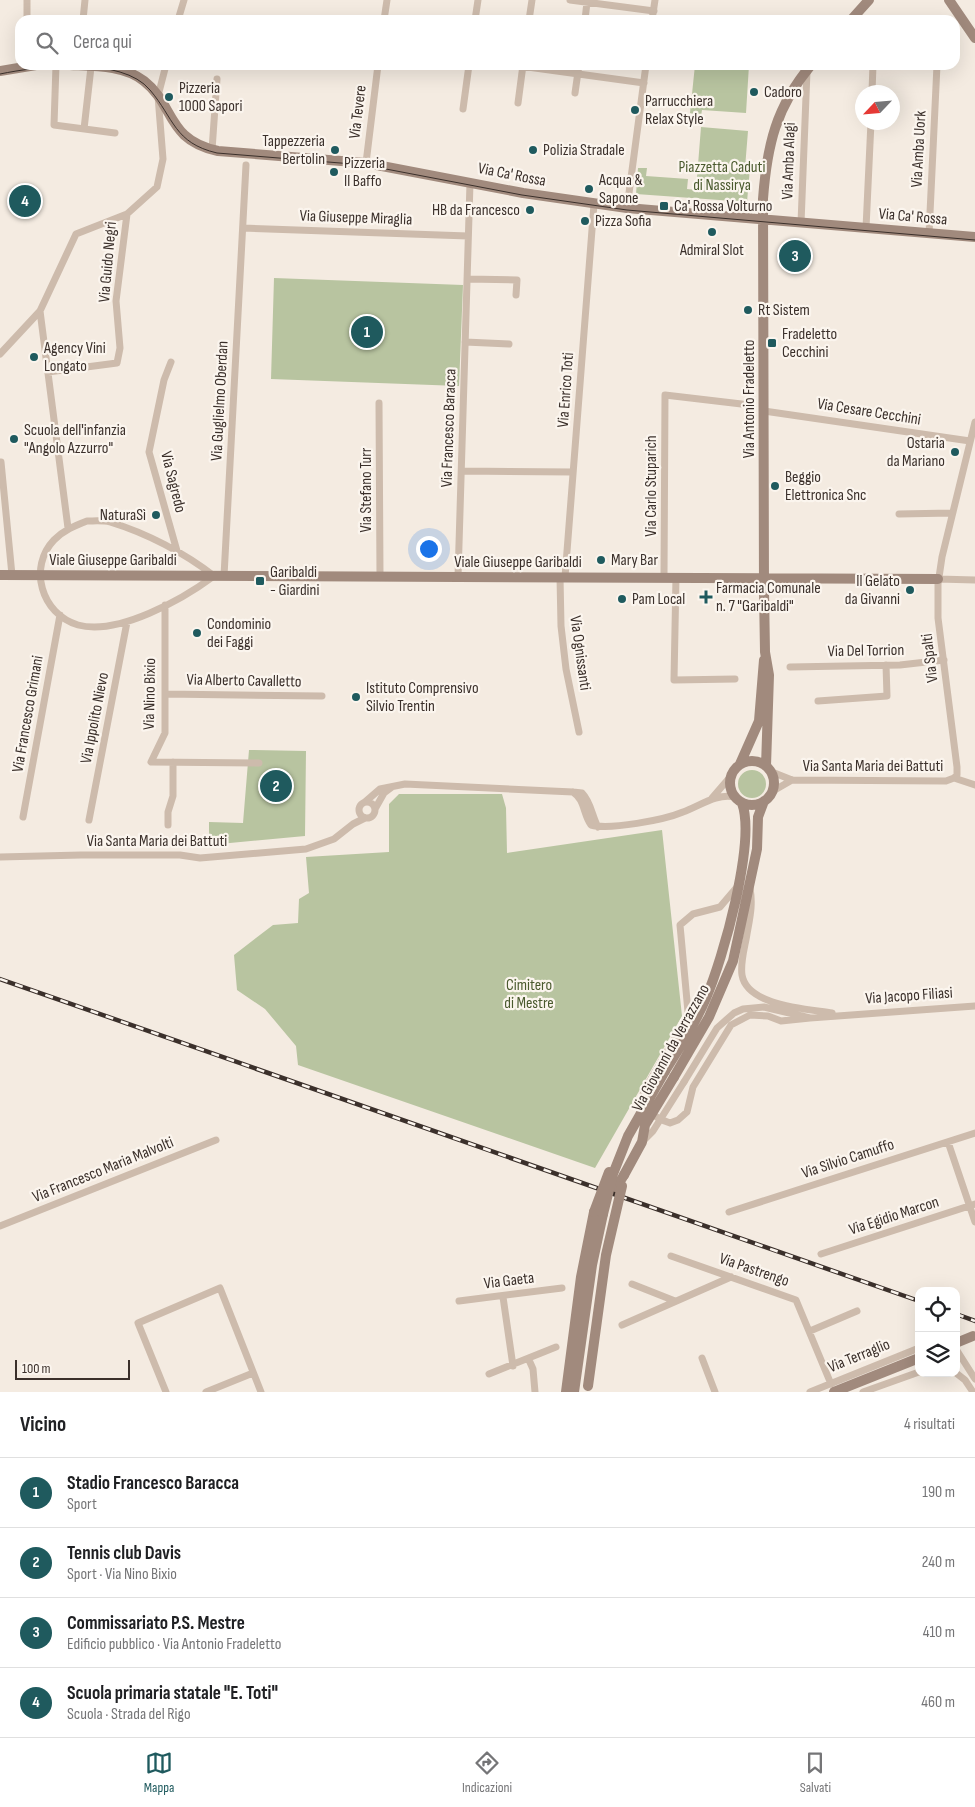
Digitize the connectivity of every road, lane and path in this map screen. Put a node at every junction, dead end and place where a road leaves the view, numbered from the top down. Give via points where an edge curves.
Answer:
1 (26, 0) edge
2 (85, 0) edge
3 (184, 0) edge
4 (387, 0) edge
5 (478, 0) edge
6 (532, 0) edge
7 (570, 0) edge
8 (655, 0) edge
9 (869, 0) edge
10 (948, 0) edge
11 (587, 2) junction
12 (654, 11) junction
13 (27, 15) edge
14 (84, 15) edge
15 (180, 15) edge
16 (385, 15) edge
17 (476, 15) edge
18 (530, 15) edge
19 (586, 15) edge
20 (653, 15) edge
21 (856, 15) edge
22 (959, 15) edge
23 (960, 16) edge
24 (975, 36) edge
25 (15, 68) edge
26 (56, 70) edge
27 (91, 70) edge
28 (110, 70) edge
29 (165, 70) edge
30 (377, 70) edge
31 (468, 70) edge
32 (522, 70) edge
33 (550, 70) edge
34 (578, 70) edge
35 (645, 70) edge
36 (808, 70) edge
37 (809, 70) edge
38 (873, 70) edge
39 (937, 70) edge
40 (0, 71) edge
41 (578, 74) junction
42 (217, 79) dead end
43 (644, 83) junction
44 (872, 85) edge
45 (575, 93) dead end
46 (158, 96) junction
47 (518, 103) dead end
48 (463, 109) dead end
49 (174, 124) junction
50 (84, 129) junction
51 (160, 130) junction
52 (870, 130) edge
53 (115, 133) dead end
54 (212, 150) junction
55 (246, 164) dead end
56 (366, 164) junction
57 (470, 183) junction
58 (594, 204) junction
59 (628, 208) junction
60 (126, 214) junction
61 (762, 219) junction
62 (801, 223) junction
63 (243, 228) junction
64 (866, 228) junction
65 (928, 234) junction
66 (468, 236) junction
67 (975, 237) edge
68 (467, 279) junction
69 (516, 295) dead end
70 (40, 311) junction
71 (466, 342) junction
72 (509, 344) dead end
73 (0, 354) edge
74 (171, 362) dead end
75 (48, 372) junction
76 (379, 403) dead end
77 (750, 405) dead end
78 (764, 411) junction
79 (975, 422) edge
80 (970, 442) junction
81 (2, 462) dead end
82 (462, 471) junction
83 (573, 472) junction
84 (952, 513) junction
85 (899, 514) dead end
86 (68, 528) junction
87 (177, 551) junction
88 (0, 575) edge
89 (12, 575) junction
90 (39, 575) junction
91 (219, 576) junction
92 (380, 576) junction
93 (458, 577) junction
94 (664, 577) junction
95 (676, 577) junction
96 (562, 578) junction
97 (764, 578) junction
98 (938, 579) junction
99 (975, 580) edge
100 (165, 605) junction
101 (60, 615) junction
102 (127, 622) junction
103 (765, 652) junction
104 (944, 660) junction
105 (886, 665) junction
106 (790, 667) dead end
107 (735, 678) dead end
108 (165, 694) junction
109 (322, 696) dead end
110 (818, 701) dead end
111 (579, 732) dead end
112 (173, 762) junction
113 (259, 763) dead end
114 (740, 764) junction
115 (769, 769) junction
116 (731, 776) junction
117 (954, 778) junction
118 (792, 780) junction
119 (399, 784) junction
120 (975, 785) edge
121 (773, 791) junction
122 (710, 800) junction
123 (738, 800) junction
124 (365, 802) junction
125 (764, 802) junction
126 (375, 809) junction
127 (358, 810) junction
128 (23, 817) dead end
129 (365, 818) junction
130 (89, 820) dead end
131 (168, 826) dead end
132 (349, 827) junction
133 (0, 857) edge
134 (738, 884) junction
135 (749, 887) junction
136 (975, 1006) edge
137 (845, 1015) junction
138 (810, 1018) junction
139 (670, 1074) junction
140 (975, 1133) edge
141 (628, 1136) junction
142 (216, 1140) dead end
143 (642, 1142) junction
144 (948, 1142) junction
145 (619, 1174) junction
146 (972, 1205) edge
147 (729, 1212) dead end
148 (602, 1214) junction
149 (975, 1222) edge
150 (0, 1226) edge
151 (821, 1254) dead end
152 (671, 1256) dead end
153 (731, 1277) junction
154 (632, 1284) dead end
155 (562, 1288) dead end
156 (503, 1297) junction
157 (460, 1301) dead end
158 (675, 1302) junction
159 (857, 1311) dead end
160 (622, 1325) dead end
161 (810, 1331) junction
162 (973, 1336) dead end
163 (556, 1347) dead end
164 (960, 1347) edge
165 (915, 1350) edge
166 (960, 1353) edge
167 (702, 1358) dead end
168 (915, 1359) edge
169 (528, 1360) junction
170 (513, 1366) junction
171 (253, 1373) junction
172 (915, 1373) edge
173 (489, 1374) dead end
174 (960, 1376) edge
175 (975, 1379) edge
176 (832, 1388) edge
177 (585, 1390) edge
178 (166, 1392) edge
179 (206, 1392) edge
180 (261, 1392) edge
181 (535, 1392) edge
182 (566, 1392) edge
183 (574, 1392) edge
184 (715, 1392) edge
185 (810, 1392) edge
186 (863, 1392) edge
187 (973, 1392) edge

1 - 13 street
2 - 14 street
3 - 15 street
4 - 16 street
5 - 17 street
6 - 18 street
7 - 11 street
8 - 12 street
9 - 21 main road
10 - 22 main road
11 - 12 street
11 - 19 street
12 - 20 street
23 - 24 main road
25 - 40 main road
26 - 50 street via 54,125
27 - 50 street
28 - 46 main road, Via Ca' Rossa via 130,73 145,82
29 - 46 street
30 - 56 street, Via Tevere
31 - 48 street
32 - 47 street
33 - 41 street
34 - 41 street
35 - 43 street
36 - 61 main road, Via Antonio Fradeletto via 790,94 769,143
37 - 62 street, Via Amba Alagi
38 - 44 street
39 - 65 street, Via Amba Uork
41 - 43 street
41 - 45 street
42 - 54 street
43 - 59 street
46 - 49 main road, Via Ca' Rossa
46 - 51 street
49 - 51 street
49 - 54 main road, Via Ca' Rossa via 190,140
50 - 53 street
51 - 60 street via 163,159 157,187
52 - 64 street
54 - 56 main road, Via Ca' Rossa
55 - 63 street, Via Guglielmo Oberdan
56 - 57 main road, Via Ca' Rossa
57 - 58 main road, Via Ca' Rossa
57 - 66 street, Via Francesco Baracca
58 - 59 main road, Via Ca' Rossa
58 - 83 street, Via Enrico Toti
59 - 61 main road, Via Ca' Rossa
60 - 70 street via 76,234
60 - 75 street, Via Guido Negri via 116,301 120,348 117,363
61 - 62 main road, Via Ca' Rossa
61 - 78 main road, Via Antonio Fradeletto
62 - 64 main road, Via Ca' Rossa
63 - 66 street, Via Giuseppe Miraglia
63 - 91 street, Via Guglielmo Oberdan
64 - 65 main road, Via Ca' Rossa
65 - 67 main road, Via Ca' Rossa
66 - 68 street, Via Francesco Baracca
68 - 69 street via 517,280
68 - 71 street, Via Francesco Baracca
70 - 73 street
70 - 75 street
71 - 72 street
71 - 82 street, Via Francesco Baracca
74 - 87 street, Via Sagredo via 164,380 149,452
75 - 86 street
76 - 92 street, Via Stefano Turr
77 - 94 street, Via Carlo Stuparich via 665,394
78 - 80 street, Via Cesare Cecchini
78 - 97 main road, Via Antonio Fradeletto
79 - 80 street, Via Spalti
80 - 84 street, Via Spalti
81 - 89 street
82 - 83 street
82 - 93 street, Via Francesco Baracca
83 - 96 street, Via Enrico Toti
84 - 85 street
84 - 98 street, Via Spalti
86 - 87 street via 87,521 108,522
86 - 90 street via 53,541
87 - 91 street
88 - 89 main road, Viale Giuseppe Garibaldi
89 - 90 main road, Viale Giuseppe Garibaldi
90 - 91 main road, Viale Giuseppe Garibaldi
90 - 101 street via 48,602
91 - 92 main road, Viale Giuseppe Garibaldi
91 - 100 street
92 - 93 main road, Viale Giuseppe Garibaldi
93 - 96 main road, Viale Giuseppe Garibaldi
94 - 95 main road, Viale Giuseppe Garibaldi
94 - 96 main road, Viale Giuseppe Garibaldi
95 - 97 main road, Viale Giuseppe Garibaldi
95 - 107 street via 674,680
96 - 111 street, Via Ognissanti via 561,626
97 - 98 main road, Viale Giuseppe Garibaldi
97 - 103 main road
98 - 99 street, Viale Giuseppe Garibaldi
98 - 104 street, Via Spalti via 938,618
100 - 102 street
100 - 108 street, Via Nino Bixio
101 - 102 street via 77,625 96,628
101 - 128 street, Via Francesco Grimani
102 - 130 street, Via Ippolito Nievo
103 - 114 main road via 759,721
103 - 115 main road via 769,675
104 - 105 street, Via Del Torrion
104 - 117 street, Via Spalti via 957,767
105 - 106 street, Via Del Torrion
105 - 110 street via 887,696
108 - 109 street, Via Alberto Cavalletto
108 - 112 street, Via Nino Bixio via 165,733 151,762
112 - 113 street, Via Nino Bixio
112 - 131 street via 173,796
114 - 115 main road via 753,761
114 - 116 main road
115 - 118 street, Via Santa Maria dei Battuti
115 - 121 main road via 774,778
116 - 122 street
116 - 123 main road via 730,784
117 - 118 street, Via Santa Maria dei Battuti via 946,781
117 - 120 street
118 - 121 street, Via Santa Maria dei Battuti
119 - 122 street via 582,793 598,827 681,814
119 - 124 street via 380,789
119 - 126 street via 384,793
121 - 125 main road
122 - 123 street via 725,795
123 - 125 main road via 753,805
123 - 134 main road, Via Giovanni da Verrazzano via 747,822
124 - 126 street via 371,803
124 - 127 street
125 - 135 main road, Via Giovanni da Verrazzano via 758,817 757,849
126 - 129 street via 372,816
127 - 129 street
127 - 132 street
129 - 132 street, Via Santa Maria dei Battuti
132 - 133 street, Via Santa Maria dei Battuti via 334,839 310,848 200,858 180,855
134 - 138 street via 720,907 693,914 680,925 688,1012 644,1091 642,1104 670,1123 683,1117 688,1112 692,1087 725,1031 741,1019 760,1015 781,1021
134 - 139 main road, Via Giovanni da Verrazzano via 712,984
135 - 137 street via 752,910 742,966 747,988 760,997 789,1006
135 - 139 main road, Via Giovanni da Verrazzano via 736,949 723,986 703,1029
136 - 137 street, Via Jacopo Filiasi
137 - 138 street
138 - 143 street, bridge via 764,1007 734,1013 717,1028 653,1131
139 - 141 main road, Via Giovanni da Verrazzano, bridge
139 - 143 main road, Via Giovanni da Verrazzano, bridge via 645,1125
140 - 144 street, Via Silvio Camuffo
141 - 145 main road, Via Giovanni da Verrazzano, bridge
141 - 148 main road, bridge via 609,1172
142 - 150 street, Via Francesco Maria Malvolti
143 - 145 main road, Via Giovanni da Verrazzano, bridge
144 - 146 street
144 - 147 street, Via Silvio Camuffo
145 - 148 main road, bridge
145 - 148 main road, Via Giovanni da Verrazzano via 616,1188
145 - 177 main road, bridge
146 - 149 street
146 - 151 street, Via Egidio Marcon
148 - 177 main road
148 - 182 main road via 581,1277
148 - 183 main road
152 - 153 street, Via Pastrengo
153 - 158 street
153 - 161 street, Via Pastrengo via 796,1300
154 - 158 street
155 - 156 street, Via Gaeta
156 - 157 street, Via Gaeta
156 - 170 street
158 - 160 street
159 - 161 street
161 - 176 street, Via Pastrengo
162 - 164 main road
163 - 169 street
165 - 176 street, Via Terraglio
166 - 175 street
167 - 184 street
168 - 176 main road, Via Terraglio
169 - 170 street
169 - 181 street via 533,1369
170 - 173 street
171 - 178 street via 220,1288 138,1323
171 - 179 street
171 - 180 street
172 - 186 street
174 - 187 street
176 - 185 street, Via Terraglio

